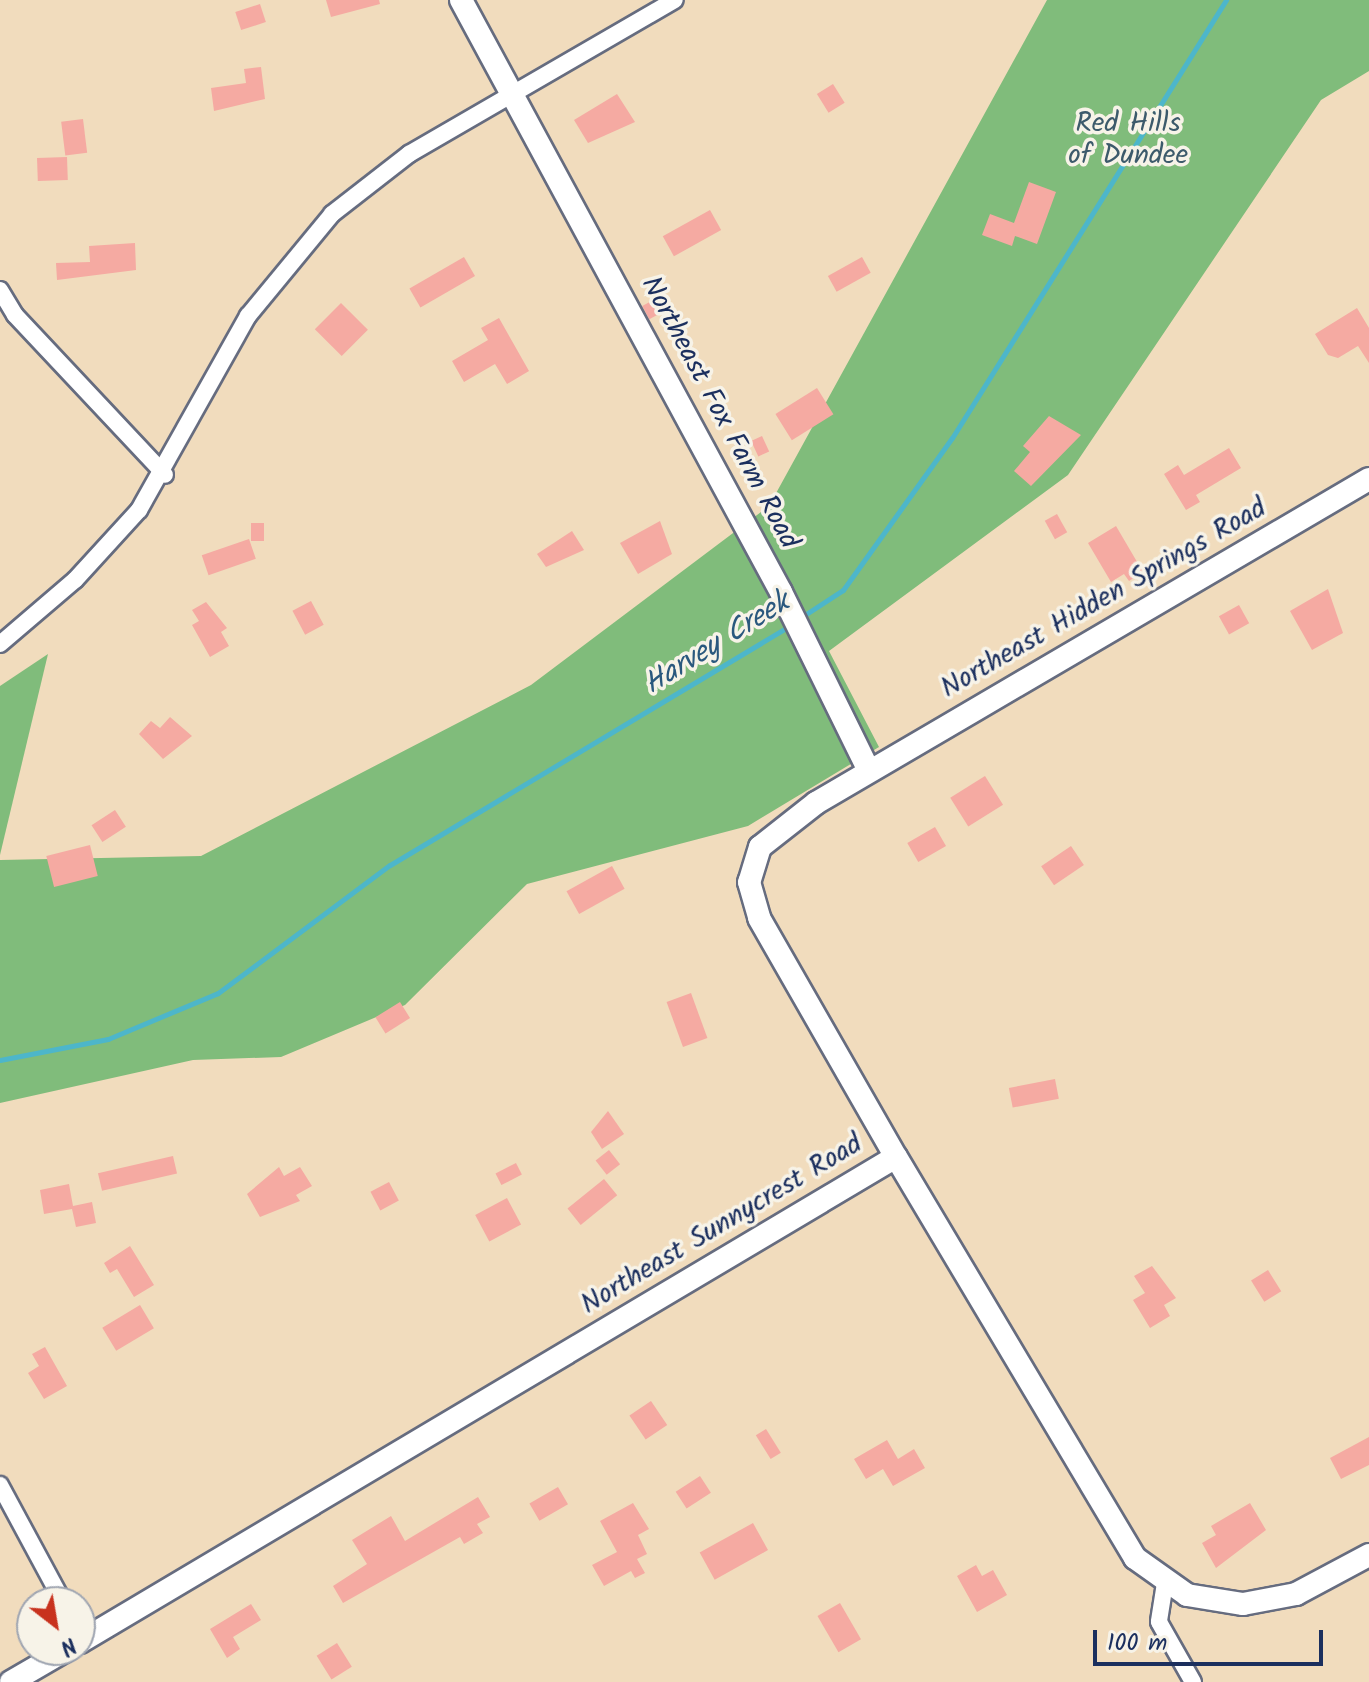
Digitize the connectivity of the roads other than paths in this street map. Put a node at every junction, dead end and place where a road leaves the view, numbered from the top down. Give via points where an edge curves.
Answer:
1 (461, 0) edge
2 (675, 0) edge
3 (514, 97) junction
4 (0, 290) edge
5 (165, 475) junction
6 (1369, 479) edge
7 (0, 644) edge
8 (869, 771) junction
9 (896, 1157) junction
10 (0, 1485) edge
11 (1369, 1555) edge
12 (1165, 1583) junction
13 (54, 1586) edge
14 (96, 1630) edge
15 (37, 1666) edge
16 (11, 1682) edge
17 (1193, 1682) edge

1 - 3 street, Northeast Fox Farm Road
2 - 3 street
3 - 5 street via 409,154 332,214 248,316
3 - 8 street, Northeast Fox Farm Road
4 - 5 street via 15,315
5 - 7 street via 75,580
6 - 8 street, Northeast Hidden Springs Road
8 - 9 street via 779,829 760,847 749,882 759,918
9 - 12 street, Northeast Sunnycrest Road via 1120,1539
9 - 14 street, Northeast Sunnycrest Road
10 - 13 street
11 - 12 street, Northeast Sunnycrest Road via 1269,1602 1216,1602
12 - 17 street via 1159,1622
15 - 16 street, Northeast Sunnycrest Road

